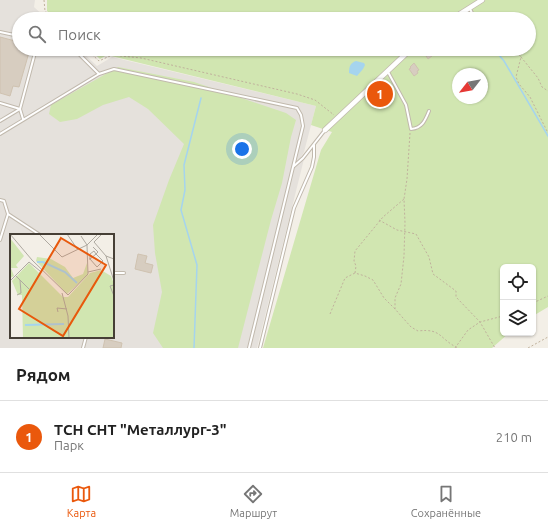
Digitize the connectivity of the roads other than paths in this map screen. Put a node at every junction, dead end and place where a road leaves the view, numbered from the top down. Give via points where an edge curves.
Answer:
1 (482, 0) edge
2 (469, 8) junction
3 (463, 12) edge
4 (471, 12) edge
5 (0, 32) edge
6 (12, 35) edge
7 (34, 56) edge
8 (81, 56) edge
9 (403, 56) edge
10 (387, 71) junction
11 (99, 74) junction
12 (0, 103) edge
13 (20, 108) junction
14 (429, 111) dead end
15 (23, 119) junction
16 (0, 121) edge
17 (325, 130) joint
18 (0, 134) edge
19 (314, 145) junction
20 (294, 167) junction
21 (0, 200) edge
22 (8, 214) junction
23 (38, 234) edge
24 (0, 240) edge
25 (114, 273) edge
26 (124, 273) dead end
27 (86, 338) edge
28 (83, 348) edge
29 (249, 348) edge
30 (260, 348) edge

1 - 2 street
2 - 3 street
2 - 4 lane
5 - 6 lane
7 - 13 lane
8 - 11 lane
9 - 10 street
10 - 14 lane via 406,105 411,129 418,129
10 - 17 street
11 - 15 lane
11 - 20 lane via 114,69 297,108 303,126
12 - 13 lane
13 - 15 lane
13 - 16 lane
15 - 18 lane
17 - 19 lane
19 - 20 lane
19 - 30 lane via 312,167 294,208
20 - 29 lane
21 - 22 lane via 4,201
22 - 23 lane
22 - 24 lane
25 - 26 lane
27 - 28 lane

